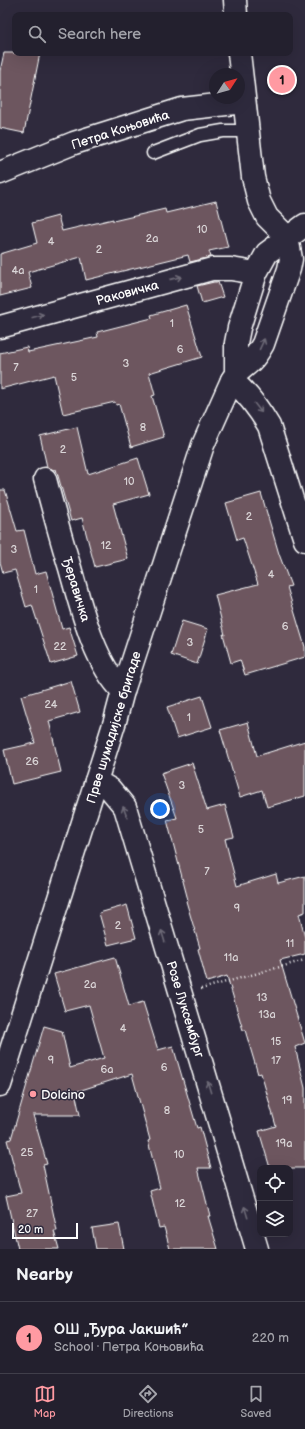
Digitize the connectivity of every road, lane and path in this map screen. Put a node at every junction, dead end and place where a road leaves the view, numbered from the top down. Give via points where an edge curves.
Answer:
1 (235, 0) edge
2 (236, 12) edge
3 (239, 56) edge
4 (241, 68) edge
5 (226, 104) edge
6 (244, 104) edge
7 (247, 131) junction
8 (153, 153) dead end
9 (0, 173) edge
10 (305, 225) edge
11 (287, 237) junction
12 (256, 273) junction
13 (0, 327) edge
14 (234, 376) junction
15 (45, 479) dead end
16 (305, 540) edge
17 (123, 691) junction
18 (96, 781) junction
19 (305, 960) edge
20 (181, 995) junction
21 (2, 1076) edge
22 (257, 1249) edge

1 - 2 street
3 - 4 street
5 - 9 street, Петра Коњовића via 182,109 74,143
6 - 7 street
7 - 8 lane via 222,131 200,135
7 - 11 street via 258,201 267,217
10 - 11 street
11 - 12 street, Прве шумадијске бригаде via 267,253
14 -> 11 street, Прве шумадијске бригаде via 258,354 263,344 289,269 291,259
13 -> 12 street, Раковичка via 212,269
12 - 14 street, Прве шумадијске бригаде via 236,342
14 -> 16 street via 269,426
14 - 17 street, Прве шумадијске бригаде via 203,445
15 - 17 street, Ђеравичка via 80,603 97,652 107,672
17 - 18 street, Прве шумадијске бригаде
20 -> 18 street, Розе Луксембург via 124,807 110,789
18 - 21 street, Прве шумадијске бригаде
19 - 20 path
22 -> 20 street, Розе Луксембург

